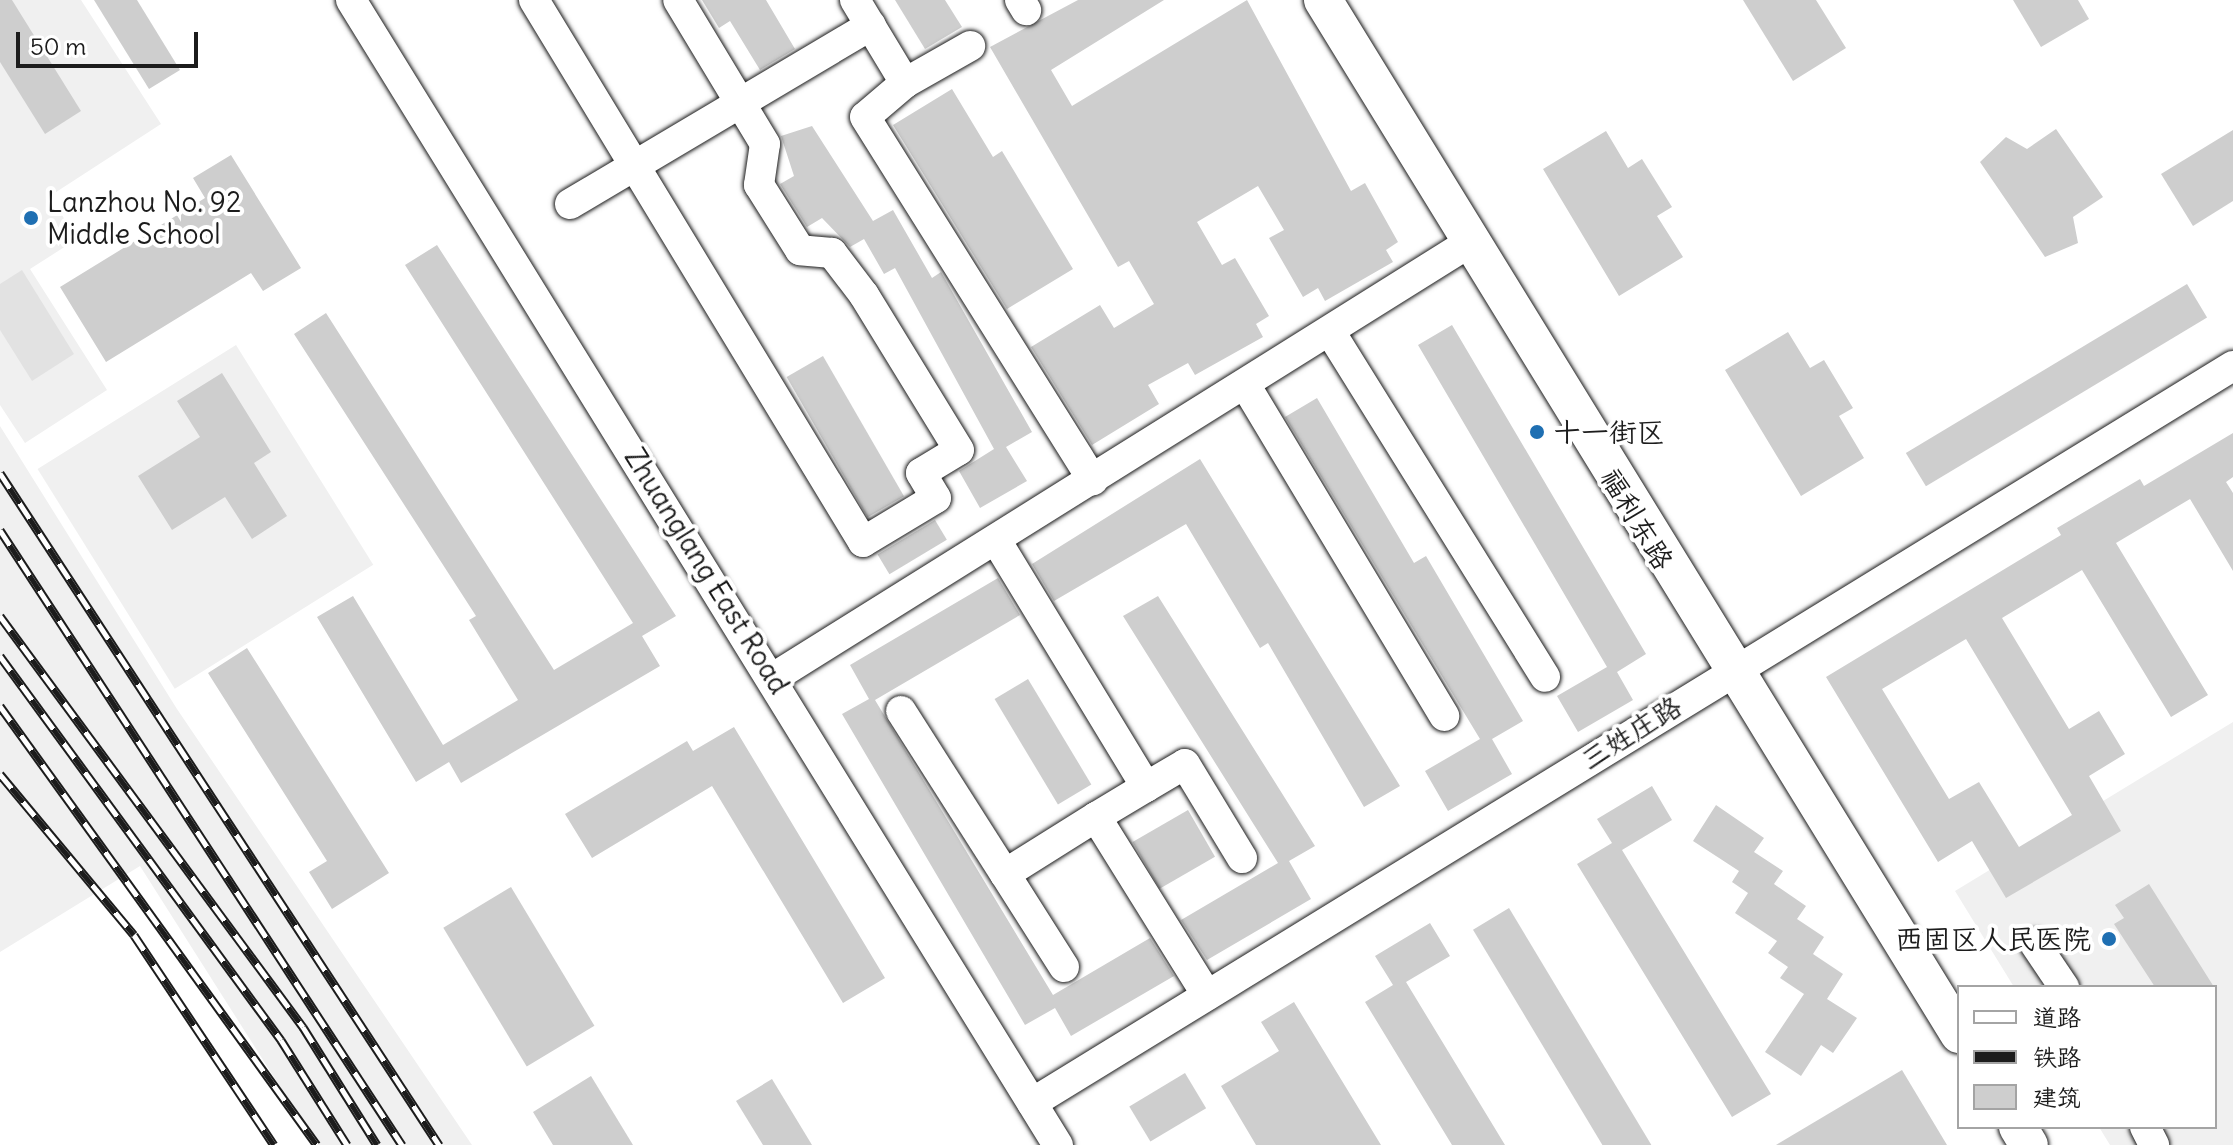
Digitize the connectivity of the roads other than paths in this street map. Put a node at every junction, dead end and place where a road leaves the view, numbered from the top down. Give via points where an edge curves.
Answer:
1 (351, 0) edge
2 (534, 0) edge
3 (678, 0) edge
4 (1323, 0) edge
5 (863, 13) edge
6 (970, 46) dead end
7 (905, 83) junction
8 (741, 103) junction
9 (635, 166) junction
10 (570, 204) dead end
11 (1469, 243) junction
12 (1331, 333) junction
13 (2233, 366) edge
14 (1246, 386) junction
15 (1093, 480) junction
16 (996, 540) junction
17 (1730, 672) junction
18 (1545, 677) dead end
19 (773, 678) junction
20 (901, 711) dead end
21 (1444, 716) dead end
22 (1146, 787) junction
23 (1096, 817) junction
24 (1242, 858) dead end
25 (1005, 874) junction
26 (2035, 944) dead end
27 (1064, 967) dead end
28 (2063, 985) edge
29 (1207, 995) junction
30 (1957, 1031) edge
31 (1032, 1103) junction
32 (1058, 1145) edge

1 - 19 street, Zhuanglang East Road
2 - 9 street
3 - 8 street
4 - 11 main road, 福利东路
5 - 7 street
5 - 8 street
6 - 7 street
7 - 15 street via 865,117
8 - 9 street
8 - 9 street via 765,144 759,185 800,250 832,253 864,295 959,450 921,473 936,498 863,542
9 - 10 street
11 - 12 street
11 - 17 main road, 福利东路
12 - 14 street
12 - 18 street
13 - 17 street, 三姓庄路
14 - 15 street
14 - 21 street
15 - 16 street
16 - 19 street
16 - 22 street
17 - 29 street, 三姓庄路
17 - 30 main road, 福利东路
19 - 31 street, Zhuanglang East Road
20 - 25 street
22 - 23 street
22 - 24 street via 1185,764
23 - 25 street
23 - 29 street
25 - 27 street
26 - 28 street
29 - 31 street, 三姓庄路
31 - 32 street, Zhuanglang East Road

